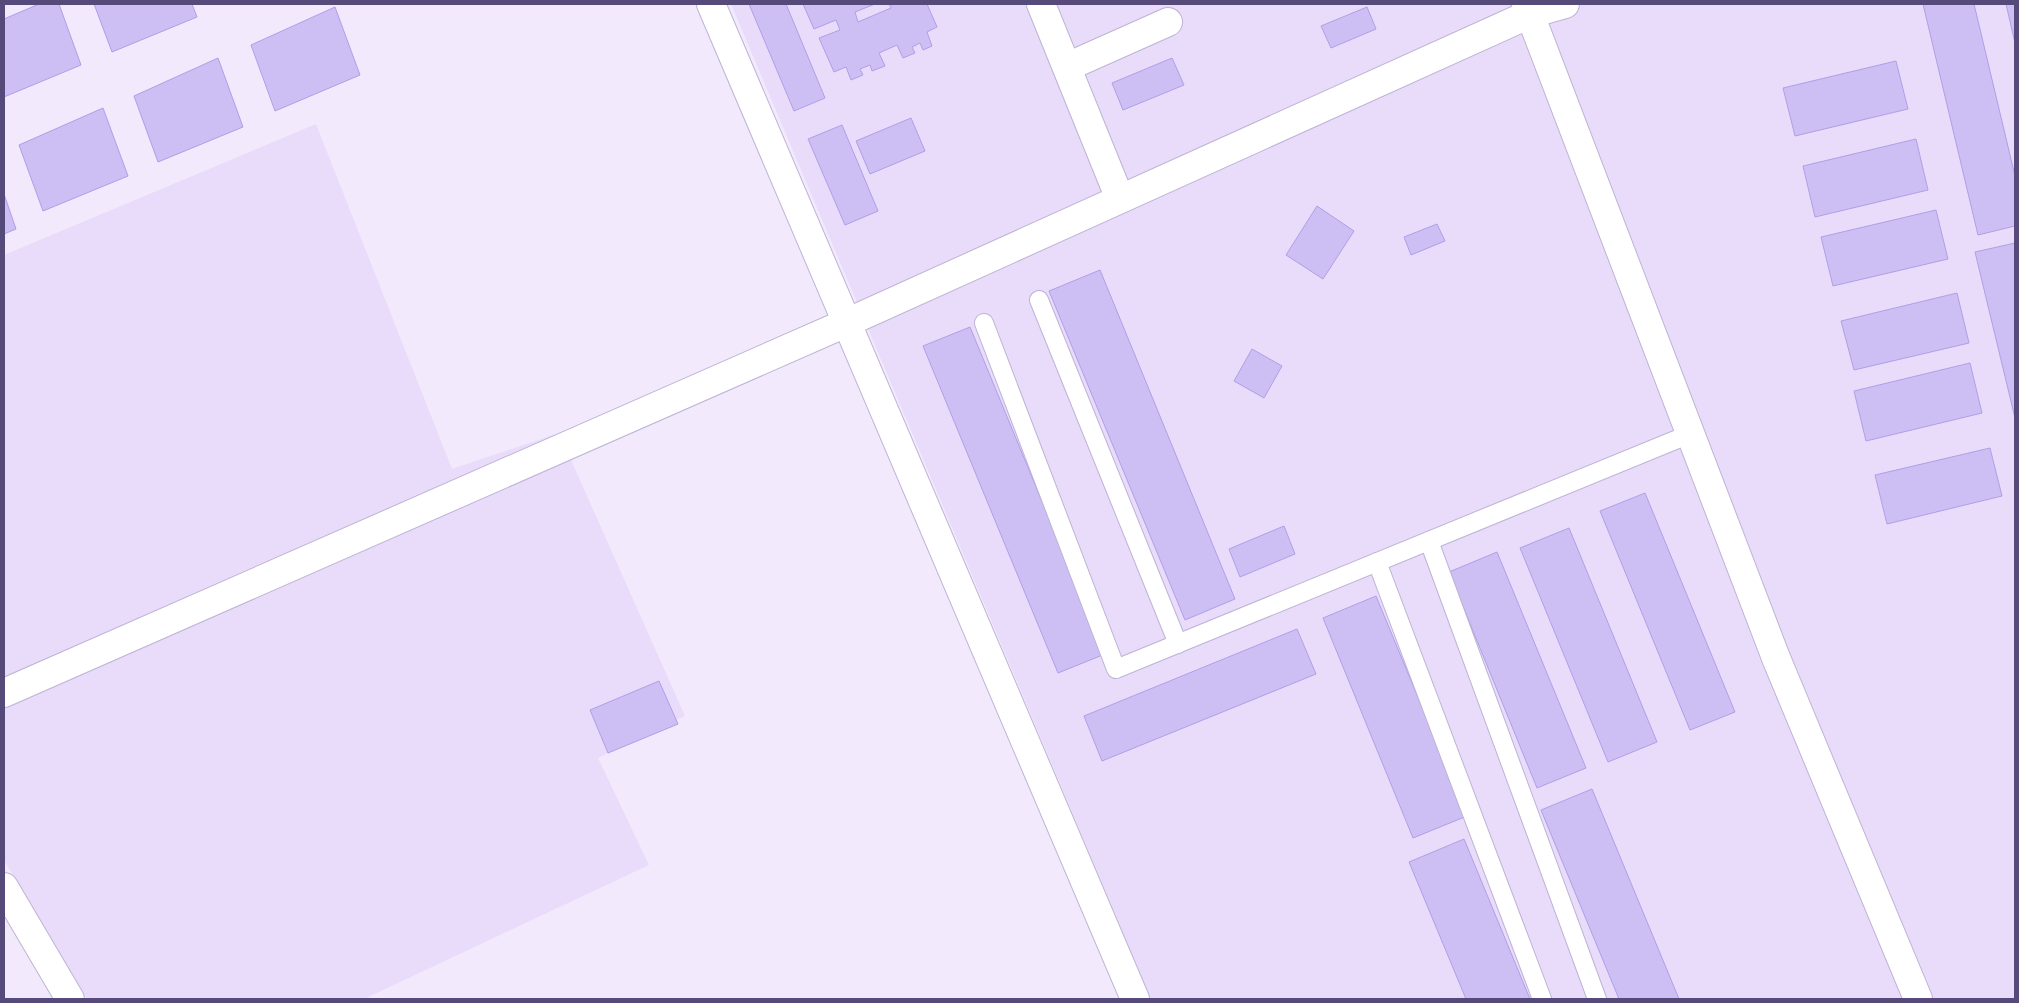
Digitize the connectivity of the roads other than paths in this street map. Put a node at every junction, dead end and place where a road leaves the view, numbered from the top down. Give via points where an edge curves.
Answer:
1 (711, 4) edge
2 (1041, 4) edge
3 (1565, 4) edge
4 (1528, 9) edge
5 (1168, 22) dead end
6 (1067, 67) junction
7 (1120, 199) junction
8 (1039, 300) dead end
9 (846, 323) junction
10 (984, 323) dead end
11 (1690, 434) junction
12 (1430, 541) junction
13 (1377, 562) junction
14 (1178, 644) junction
15 (4, 693) edge
16 (4, 887) edge
17 (70, 999) edge
18 (1135, 999) edge
19 (1542, 999) edge
20 (1597, 999) edge
21 (1918, 999) edge

1 - 9 street
2 - 6 street
3 - 4 street
4 - 7 street
4 - 11 street
5 - 6 street
6 - 7 street
7 - 9 street
8 - 14 lane
9 - 15 street
9 - 18 street
10 - 14 lane via 1116,669
11 - 12 lane
11 - 21 street via 1776,658
12 - 13 lane
12 - 20 lane
13 - 14 lane
13 - 19 lane
16 - 17 street

